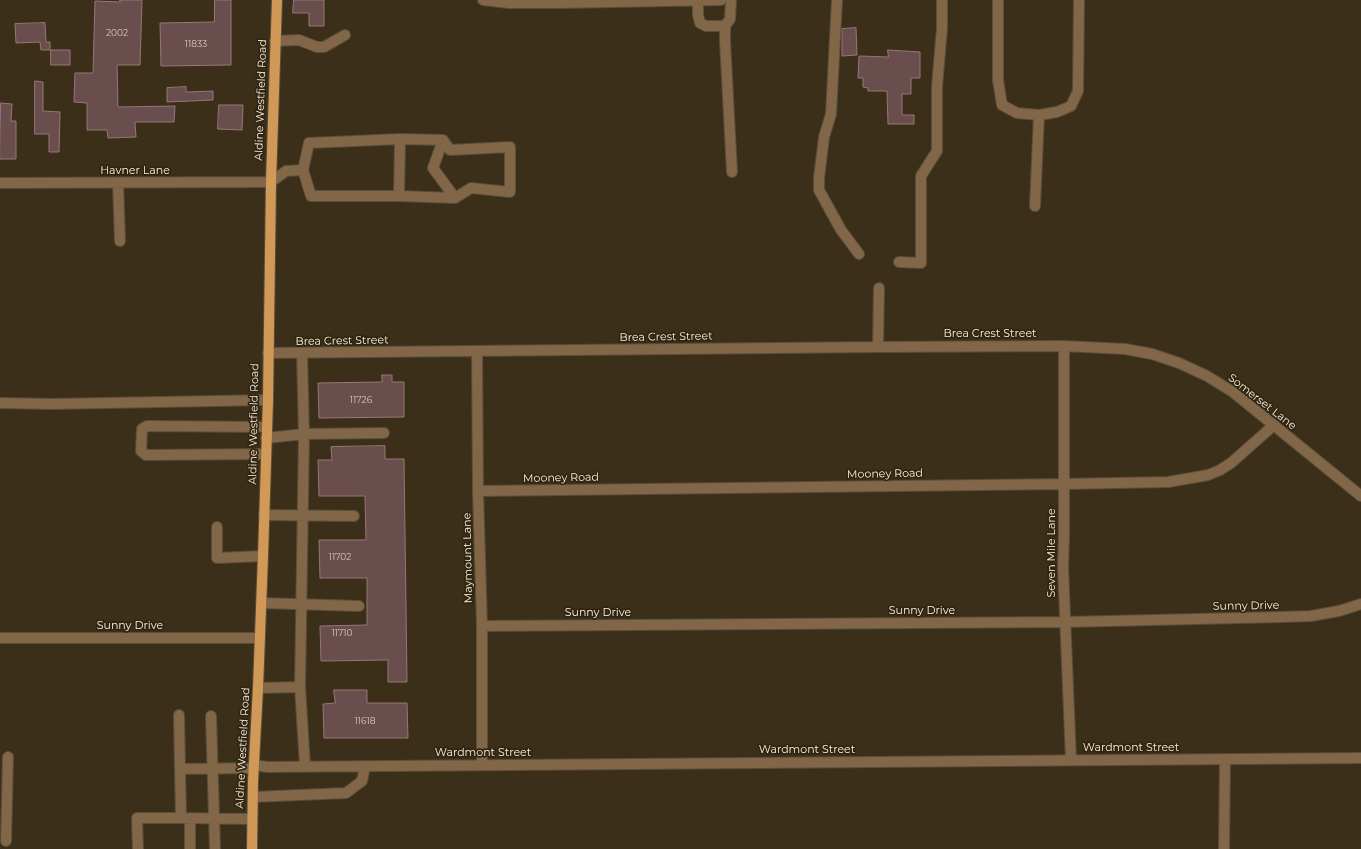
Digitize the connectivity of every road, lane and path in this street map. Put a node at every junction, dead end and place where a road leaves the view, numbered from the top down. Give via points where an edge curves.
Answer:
1 (276, 0) edge
2 (483, 0) edge
3 (698, 0) edge
4 (721, 0) edge
5 (731, 0) edge
6 (837, 0) edge
7 (942, 0) edge
8 (998, 0) edge
9 (1079, 0) edge
10 (614, 1) edge
11 (725, 26) junction
12 (345, 35) dead end
13 (275, 41) junction
14 (1039, 115) junction
15 (400, 139) junction
16 (443, 140) junction
17 (303, 170) junction
18 (732, 172) dead end
19 (271, 182) junction
20 (0, 183) edge
21 (118, 183) junction
22 (399, 196) junction
23 (455, 198) junction
24 (1035, 206) dead end
25 (120, 241) dead end
26 (859, 254) dead end
27 (899, 262) dead end
28 (879, 288) dead end
29 (878, 346) junction
30 (1064, 346) junction
31 (477, 351) junction
32 (268, 353) junction
33 (302, 353) junction
34 (268, 400) junction
35 (0, 403) edge
36 (1274, 426) junction
37 (267, 427) junction
38 (384, 433) dead end
39 (304, 434) junction
40 (266, 438) junction
41 (266, 454) junction
42 (1064, 484) junction
43 (478, 491) junction
44 (1361, 496) edge
45 (264, 515) junction
46 (302, 515) junction
47 (354, 516) dead end
48 (217, 526) dead end
49 (263, 556) junction
50 (262, 603) junction
51 (301, 604) junction
52 (1361, 604) edge
53 (359, 606) dead end
54 (1066, 622) junction
55 (482, 626) junction
56 (0, 638) edge
57 (260, 638) junction
58 (300, 687) junction
59 (258, 688) junction
60 (179, 715) dead end
61 (211, 716) dead end
62 (8, 757) dead end
63 (1361, 758) edge
64 (1225, 759) junction
65 (1071, 760) junction
66 (482, 765) junction
67 (305, 766) junction
68 (365, 766) junction
69 (253, 767) junction
70 (180, 769) junction
71 (212, 769) junction
72 (252, 797) junction
73 (3, 799) edge
74 (185, 818) junction
75 (214, 819) junction
76 (252, 819) junction
77 (6, 841) dead end
78 (138, 849) edge
79 (190, 849) edge
80 (214, 849) edge
81 (252, 849) edge
82 (1224, 849) edge

1 - 13 main road, Aldine Westfield Road
2 - 10 street via 508,3
3 - 4 street
3 - 10 street
3 - 11 street via 700,23 706,26
5 - 11 street via 730,19
6 - 26 street via 831,114 824,137 819,190 841,230
7 - 27 street via 937,87 938,151 921,176 921,263
8 - 14 street via 998,80 1002,105 1017,113
9 - 14 street via 1078,90 1071,106
11 - 18 street
12 - 13 street via 324,47 299,40
13 - 19 main road, Aldine Westfield Road
14 - 24 street
15 - 16 street
15 - 17 street via 309,143
15 - 22 street
16 - 23 street via 433,168
16 - 23 street via 450,150 510,147 510,192 471,188
17 - 19 street via 286,171
17 - 22 street via 311,196
19 - 21 street, Havner Lane
19 - 32 main road, Aldine Westfield Road
20 - 21 street, Havner Lane
21 - 25 street
22 - 23 street
28 - 29 street
29 - 30 street, Brea Crest Street
29 - 31 street, Brea Crest Street
30 - 36 street, Somerset Lane via 1125,348 1179,363 1233,392
30 - 42 street, Seven Mile Lane
31 - 33 street, Brea Crest Street
31 - 43 street, Maymount Lane
32 - 33 street, Brea Crest Street
32 - 34 main road, Aldine Westfield Road
33 - 39 street
34 - 35 street
34 - 37 main road, Aldine Westfield Road
36 - 42 street, Mooney Road via 1231,463 1208,475 1168,482
36 - 44 street, Somerset Lane
37 - 40 main road, Aldine Westfield Road
37 - 41 street via 147,426 142,429 141,451 146,455
38 - 39 street
39 - 40 street
39 - 46 street
40 - 41 main road, Aldine Westfield Road
41 - 45 main road, Aldine Westfield Road
42 - 43 street, Mooney Road
42 - 54 street, Seven Mile Lane via 1063,567
43 - 55 street, Maymount Lane
45 - 46 street
45 - 49 main road, Aldine Westfield Road
46 - 47 street
46 - 51 street
48 - 49 street via 217,558
49 - 50 main road, Aldine Westfield Road
50 - 51 street
50 - 57 main road, Aldine Westfield Road
51 - 53 street
51 - 58 street
52 - 54 street, Sunny Drive via 1311,616
54 - 55 street, Sunny Drive
54 - 65 street, Seven Mile Lane
55 - 66 street, Maymount Lane
56 - 57 street, Sunny Drive
57 - 59 main road, Aldine Westfield Road
58 - 59 street
58 - 67 street
59 - 69 main road, Aldine Westfield Road
60 - 70 street
61 - 71 street
62 - 73 street
63 - 64 street, Wardmont Street
64 - 65 street, Wardmont Street
64 - 82 street
65 - 66 street, Wardmont Street
66 - 68 street, Wardmont Street
67 - 68 street, Wardmont Street
67 - 69 street, Wardmont Street
68 - 72 street via 362,781 346,793
69 - 71 street, Wardmont Street
69 - 72 main road, Aldine Westfield Road
70 - 71 street, Wardmont Street
70 - 74 street
71 - 75 street
72 - 76 main road, Aldine Westfield Road
73 - 77 street
74 - 75 street
74 - 78 street via 137,818
74 - 79 street
75 - 76 street
75 - 80 street
76 - 81 main road, Aldine Westfield Road

